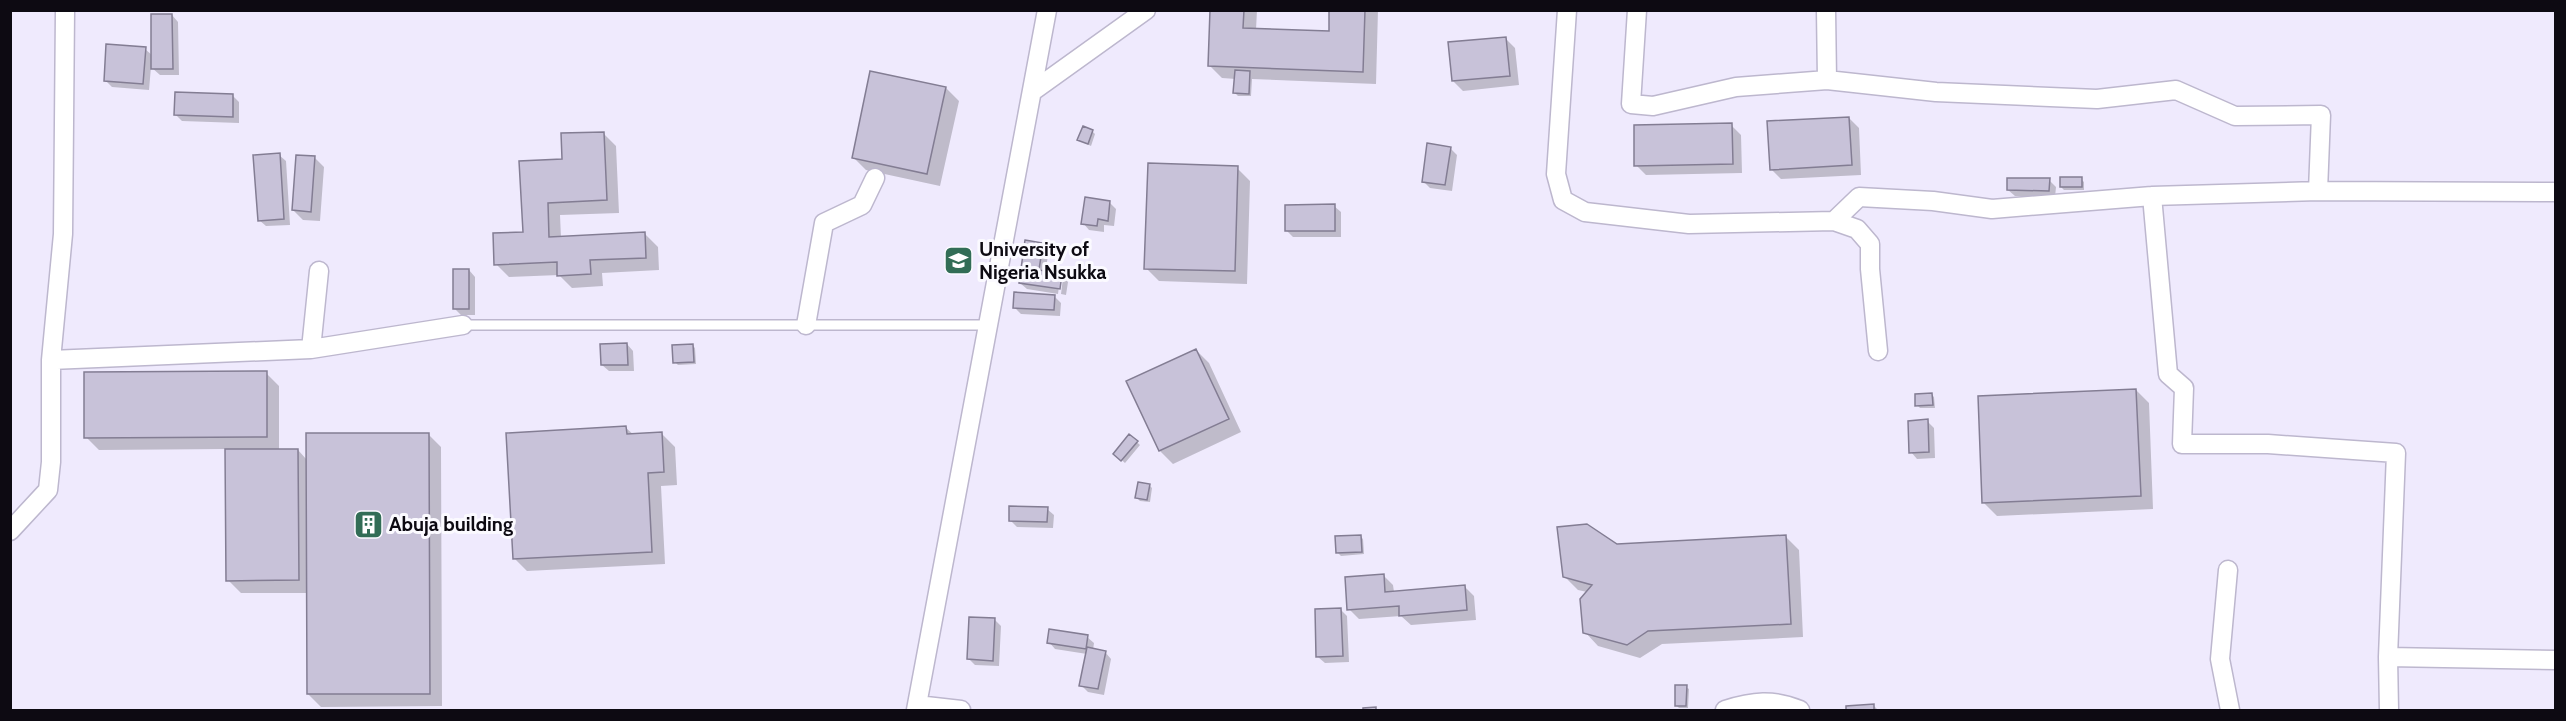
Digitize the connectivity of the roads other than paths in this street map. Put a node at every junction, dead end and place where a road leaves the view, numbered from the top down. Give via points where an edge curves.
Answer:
1 (65, 10) edge
2 (1047, 10) edge
3 (1146, 10) edge
4 (1567, 10) edge
5 (1637, 10) edge
6 (1826, 10) edge
7 (1827, 80) junction
8 (1033, 92) junction
9 (875, 178) dead end
10 (2318, 191) junction
11 (2556, 192) edge
12 (2152, 196) junction
13 (1834, 221) junction
14 (320, 271) dead end
15 (463, 325) joint
16 (806, 325) junction
17 (989, 325) junction
18 (311, 349) junction
19 (1878, 351) dead end
20 (51, 360) junction
21 (10, 531) edge
22 (2228, 570) dead end
23 (2388, 657) junction
24 (2556, 660) edge
25 (917, 708) edge
26 (961, 711) edge
27 (1725, 711) edge
28 (1800, 711) edge
29 (2230, 711) edge
30 (2389, 711) edge

1 - 20 street via 63,234
2 - 8 street
3 - 8 street
4 - 13 street via 1556,174 1563,200 1585,212 1689,224
5 - 7 street via 1631,104 1653,106 1736,87
6 - 7 street
7 - 10 street via 1936,92 2097,99 2176,90 2235,116 2321,115
8 - 17 street
9 - 16 street via 862,205 824,223
10 - 11 street
10 - 12 street
12 - 13 street via 1992,209 1859,197
12 - 23 street via 2168,374 2184,388 2181,444 2268,444 2396,453
13 - 19 street via 1857,229 1870,244
14 - 18 street
15 - 16 lane
15 - 18 street
16 - 17 lane
17 - 25 street
18 - 20 street
20 - 21 street via 48,490
22 - 29 street via 2220,659
23 - 24 street
23 - 30 street
25 - 26 street
27 - 28 street via 1747,703 1781,703

